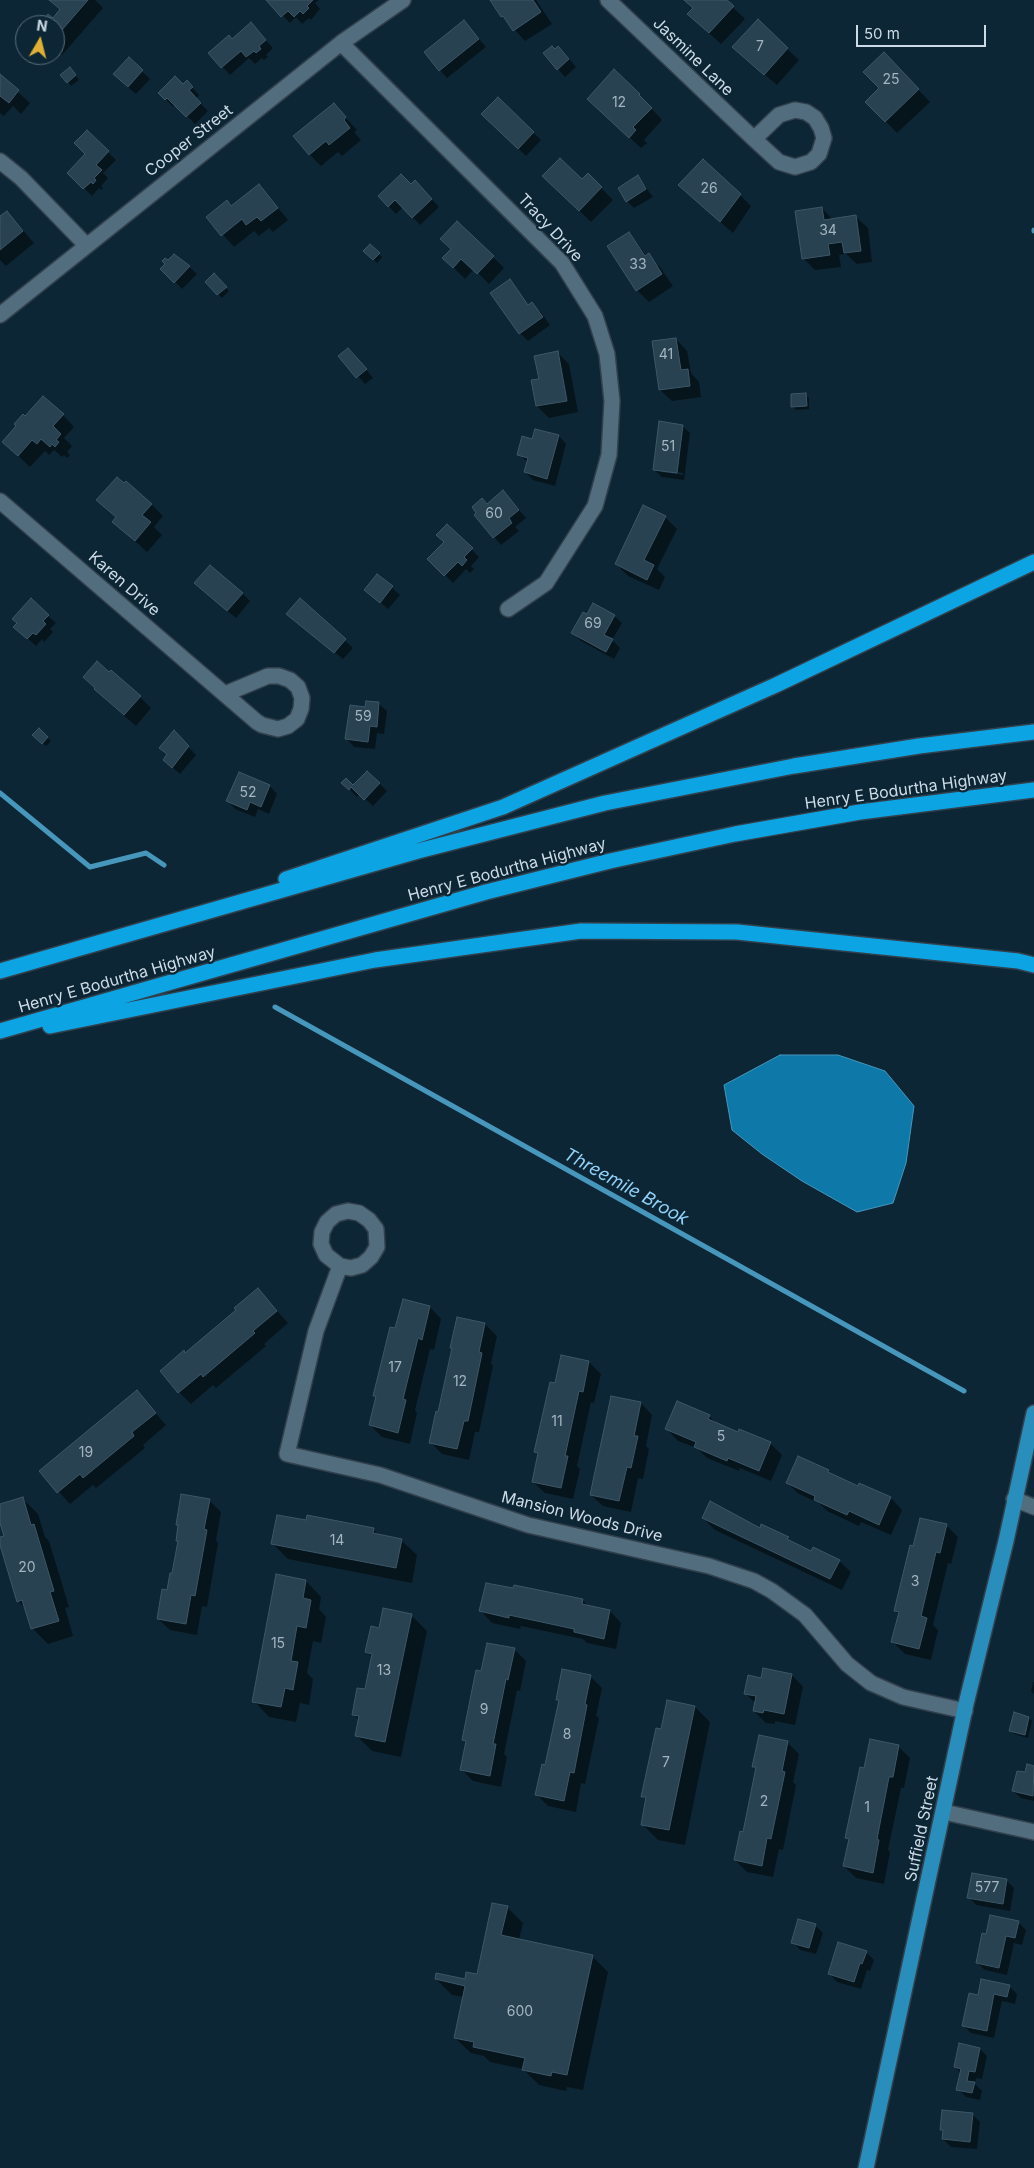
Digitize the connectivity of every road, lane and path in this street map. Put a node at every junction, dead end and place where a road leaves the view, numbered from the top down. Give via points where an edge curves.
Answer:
1 (403, 0) edge
2 (608, 0) edge
3 (341, 43) junction
4 (754, 139) junction
5 (0, 161) edge
6 (86, 244) junction
7 (0, 315) edge
8 (0, 501) edge
9 (1034, 562) edge
10 (508, 608) dead end
11 (225, 694) junction
12 (1034, 732) edge
13 (1034, 790) edge
14 (145, 929) junction
15 (1018, 961) junction
16 (1034, 965) edge
17 (1034, 969) edge
18 (0, 971) edge
19 (0, 1031) edge
20 (0, 1036) edge
21 (340, 1266) dead end
22 (1034, 1413) edge
23 (1034, 1449) edge
24 (1014, 1499) junction
25 (1034, 1507) edge
26 (965, 1711) junction
27 (944, 1812) junction
28 (1034, 1832) edge
29 (866, 2168) edge

1 - 3 street, Cooper Street
2 - 4 street, Jasmine Lane
3 - 6 street, Cooper Street
3 - 10 street, Tracy Drive via 562,263 596,316 607,354 612,401 609,455 595,506 546,583
4 - 4 street, Jasmine Lane via 779,162 795,167 815,159 824,138 815,118 795,110 779,115
5 - 6 street
6 - 7 street, Cooper Street
8 - 11 street, Karen Drive
9 - 14 highway via 776,685 503,806
11 - 11 street, Karen Drive via 262,725 272,729 293,723 302,709 298,687 279,676 268,676
12 - 14 highway via 794,766 605,803 463,839
13 - 19 highway, Henry E Bodurtha Highway via 851,814 610,861 486,892
14 - 18 highway
15 - 16 highway
15 - 17 highway
15 - 20 highway via 737,932 581,931 375,960
21 - 26 street, Mansion Woods Drive via 314,1338 287,1454 380,1475 528,1525 709,1566 746,1578 772,1591 805,1615 847,1664 871,1683 903,1697
22 - 24 main road, Suffield Street
23 - 24 main road, Suffield Street
24 - 25 street
24 - 26 main road, Suffield Street
26 - 27 main road, Suffield Street
27 - 28 street
27 - 29 main road, Suffield Street

